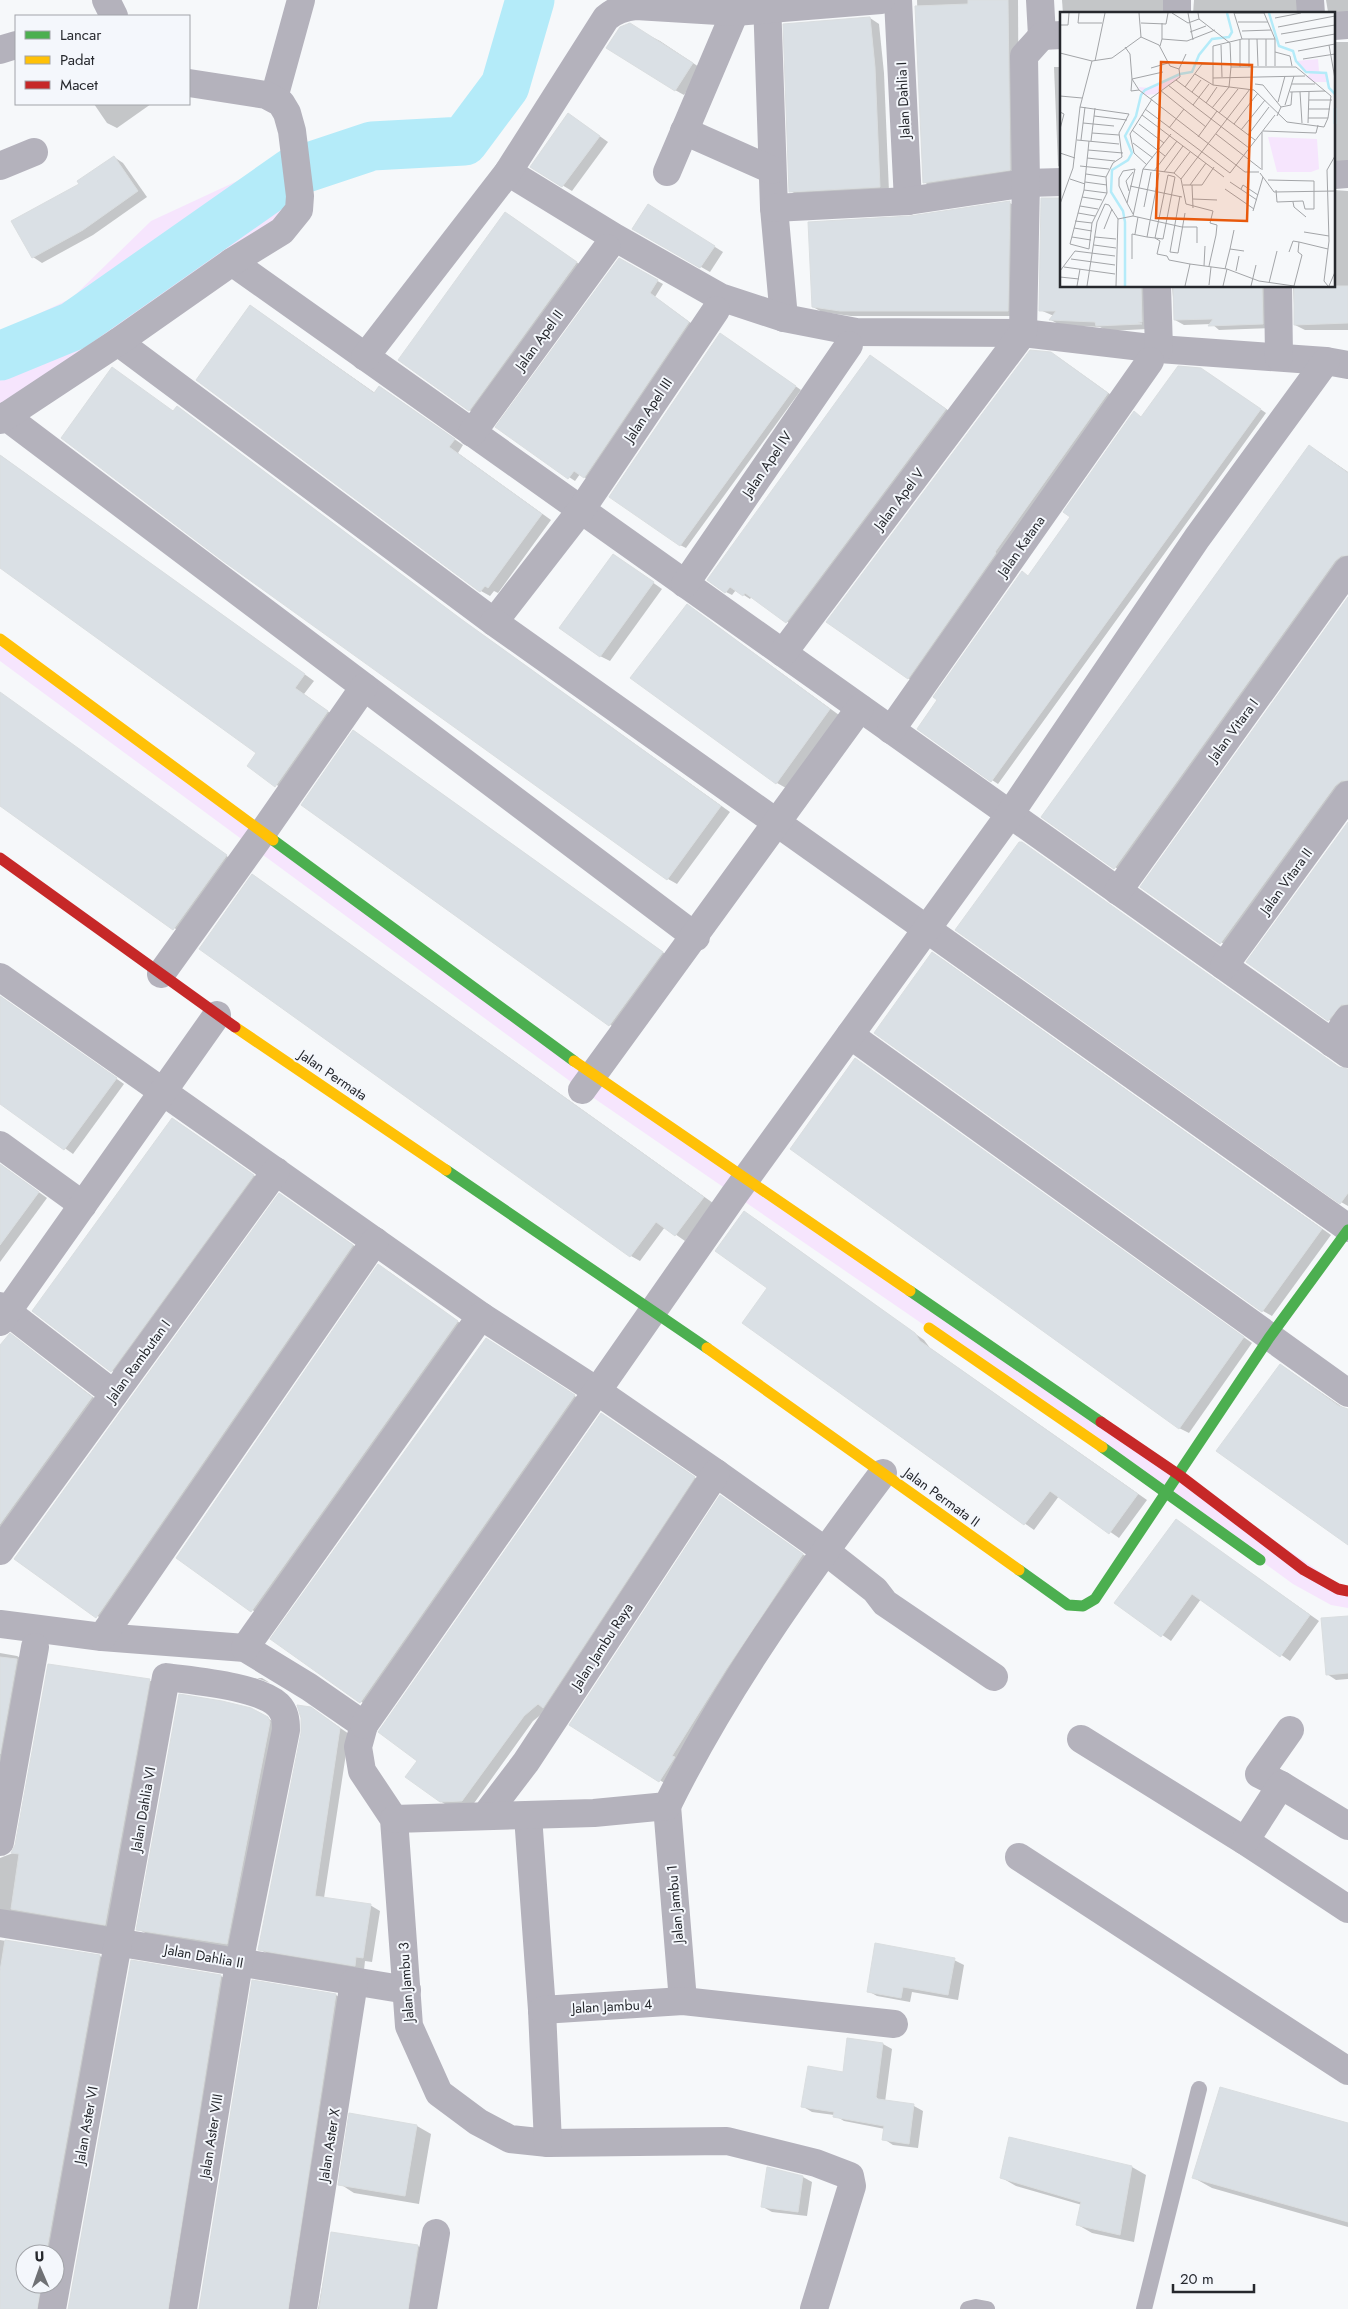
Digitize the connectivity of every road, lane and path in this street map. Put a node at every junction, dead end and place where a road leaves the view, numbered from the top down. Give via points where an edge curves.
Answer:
1 (301, 0) edge
2 (881, 0) edge
3 (898, 0) edge
4 (1040, 0) edge
5 (767, 5) edge
6 (735, 12) junction
7 (1052, 36) edge
8 (15, 44) edge
9 (0, 50) edge
10 (190, 83) edge
11 (274, 98) junction
12 (684, 131) junction
13 (34, 152) dead end
14 (0, 166) edge
15 (772, 170) junction
16 (508, 172) junction
17 (667, 172) dead end
18 (1060, 182) edge
19 (1026, 183) junction
20 (908, 201) junction
21 (774, 208) junction
22 (607, 248) dead end
23 (232, 262) junction
24 (1157, 288) edge
25 (1278, 288) edge
26 (716, 310) dead end
27 (784, 318) junction
28 (1019, 340) junction
29 (118, 342) junction
30 (849, 345) dead end
31 (1154, 355) junction
32 (365, 357) junction
33 (1279, 357) junction
34 (1337, 363) edge
35 (2, 418) edge
36 (472, 433) junction
37 (581, 510) junction
38 (1348, 570) edge
39 (685, 584) junction
40 (494, 622) junction
41 (0, 639) edge
42 (783, 653) junction
43 (364, 687) junction
44 (860, 708) junction
45 (891, 730) junction
46 (1348, 795) edge
47 (1010, 814) junction
48 (778, 823) junction
49 (255, 843) junction
50 (0, 858) edge
51 (1118, 891) junction
52 (926, 928) junction
53 (696, 938) junction
54 (1224, 966) junction
55 (161, 974) junction
56 (0, 977) edge
57 (218, 1015) junction
58 (1348, 1019) edge
59 (850, 1035) junction
60 (1340, 1048) edge
61 (585, 1087) junction
62 (163, 1092) junction
63 (0, 1145) edge
64 (276, 1170) junction
65 (737, 1191) junction
66 (83, 1205) junction
67 (1348, 1229) edge
68 (374, 1240) junction
69 (654, 1310) junction
70 (2, 1313) edge
71 (481, 1316) junction
72 (917, 1320) dead end
73 (954, 1334) junction
74 (1269, 1338) junction
75 (597, 1391) junction
76 (1348, 1393) edge
77 (114, 1394) junction
78 (716, 1473) junction
79 (883, 1473) junction
80 (1179, 1475) junction
81 (1166, 1492) junction
82 (824, 1550) junction
83 (0, 1551) edge
84 (1270, 1567) dead end
85 (1348, 1591) edge
86 (0, 1624) edge
87 (102, 1637) junction
88 (35, 1647) dead end
89 (245, 1648) junction
90 (166, 1677) joint
91 (994, 1677) dead end
92 (364, 1725) junction
93 (1290, 1730) dead end
94 (1081, 1739) dead end
95 (1281, 1785) junction
96 (667, 1806) junction
97 (485, 1816) junction
98 (528, 1816) junction
99 (394, 1818) junction
100 (1348, 1826) edge
101 (1246, 1841) junction
102 (0, 1842) edge
103 (1019, 1857) dead end
104 (1348, 1909) edge
105 (0, 1923) edge
106 (119, 1942) junction
107 (239, 1963) junction
108 (354, 1982) junction
109 (407, 1990) junction
110 (683, 2001) junction
111 (542, 2010) junction
112 (894, 2024) dead end
113 (1348, 2071) edge
114 (1199, 2088) dead end
115 (548, 2143) junction
116 (436, 2233) dead end
117 (52, 2309) edge
118 (183, 2309) edge
119 (303, 2309) edge
120 (423, 2309) edge
121 (814, 2309) edge
122 (968, 2309) edge
123 (987, 2309) edge
124 (1144, 2309) edge

1 - 11 street
2 - 5 street
3 - 20 street, Jalan Dahlia I
4 - 7 street
5 - 6 street
5 - 15 street
6 - 12 street
6 - 16 street via 636,6 612,13
7 - 19 street via 1024,56
8 - 9 street
10 - 11 street
11 - 23 street via 287,113 292,131 299,210 282,231
12 - 15 street
12 - 17 street
13 - 14 street
15 - 21 street
16 - 27 street via 720,297
16 - 32 street
18 - 19 street
19 - 20 street
19 - 28 street
20 - 21 street
21 - 27 street
22 - 36 street, Jalan Apel II
23 - 29 street
23 - 32 street
24 - 31 street
25 - 33 street
26 - 37 street, Jalan Apel III
27 - 28 street via 856,332
28 - 31 street
28 - 42 street, Jalan Apel V
29 - 35 street
29 - 40 street
30 - 39 street, Jalan Apel IV
31 - 33 street
31 - 45 street, Jalan Katana
32 - 36 street
33 - 34 street
34 - 47 street via 1197,538
35 - 43 street
36 - 37 street
37 - 39 street
37 - 40 street, Jalan Apel III
38 - 51 street, Jalan Vitara I
39 - 42 street
40 - 48 street
41 - 49 street
42 - 44 street
43 - 49 street
43 - 53 street
44 - 45 street
44 - 48 street
45 - 47 street
46 - 54 street, Jalan Vitara II
47 - 51 street
47 - 52 street
48 - 52 street
48 - 53 street
49 - 55 street
49 - 61 street
50 - 55 street, Jalan Permata
51 - 54 street
52 - 59 street
52 - 67 street
53 - 61 street
54 - 60 street
55 - 57 street, Jalan Permata
56 - 62 street
57 - 62 street
57 - 69 street, Jalan Permata
58 - 60 street
59 - 65 street
59 - 74 street
61 - 65 street
62 - 64 street
62 - 66 street
63 - 66 street
64 - 68 street
64 - 77 street, Jalan Rambutan I
65 - 69 street
65 - 73 street
66 - 70 street
67 - 74 street, Jalan Permata II
68 - 71 street
68 - 87 street
69 - 75 street
69 - 79 street, Jalan Permata II
70 - 77 street
71 - 75 street
71 - 89 street
72 - 73 street
73 - 80 street
73 - 81 street
74 - 76 street
74 - 80 street, Jalan Permata II
75 - 78 street
75 - 92 street
77 - 83 street, Jalan Rambutan I
78 - 82 street
78 - 97 street, Jalan Jambu Raya via 526,1762
79 - 81 street, Jalan Permata II via 1068,1605 1083,1606 1095,1599
79 - 82 street
80 - 81 street, Jalan Permata II
80 - 85 street via 1304,1570 1338,1589
81 - 84 street
82 - 91 street via 875,1590 885,1603
82 - 96 street via 694,1752
86 - 87 street
87 - 89 street
88 - 102 street
89 - 92 street
90 - 106 street, Jalan Dahlia VI
90 - 107 street, Jalan Aster VIII via 216,1683 268,1697 286,1716 286,1730
92 - 99 street via 358,1747 362,1771
93 - 95 street via 1259,1774
94 - 101 street
95 - 100 street
95 - 101 street
96 - 98 street
96 - 110 street, Jalan Jambu 1
97 - 98 street
97 - 99 street
98 - 111 street
99 - 109 street, Jalan Jambu 3
101 - 104 street
103 - 113 street
105 - 106 street, Jalan Dahlia II
106 - 107 street, Jalan Dahlia II
106 - 117 street, Jalan Aster VI
107 - 108 street, Jalan Dahlia II
107 - 118 street, Jalan Aster VIII
108 - 109 street, Jalan Dahlia II
108 - 119 street, Jalan Aster X
109 - 115 street, Jalan Jambu 3 via 409,2026 440,2093 478,2122 510,2139
110 - 111 street, Jalan Jambu 4
110 - 112 street, Jalan Jambu 4
111 - 115 street
114 - 124 lane
115 - 121 street, Jalan Jambu 3 via 727,2141 816,2163 850,2176 852,2186
116 - 120 street
122 - 123 lane

